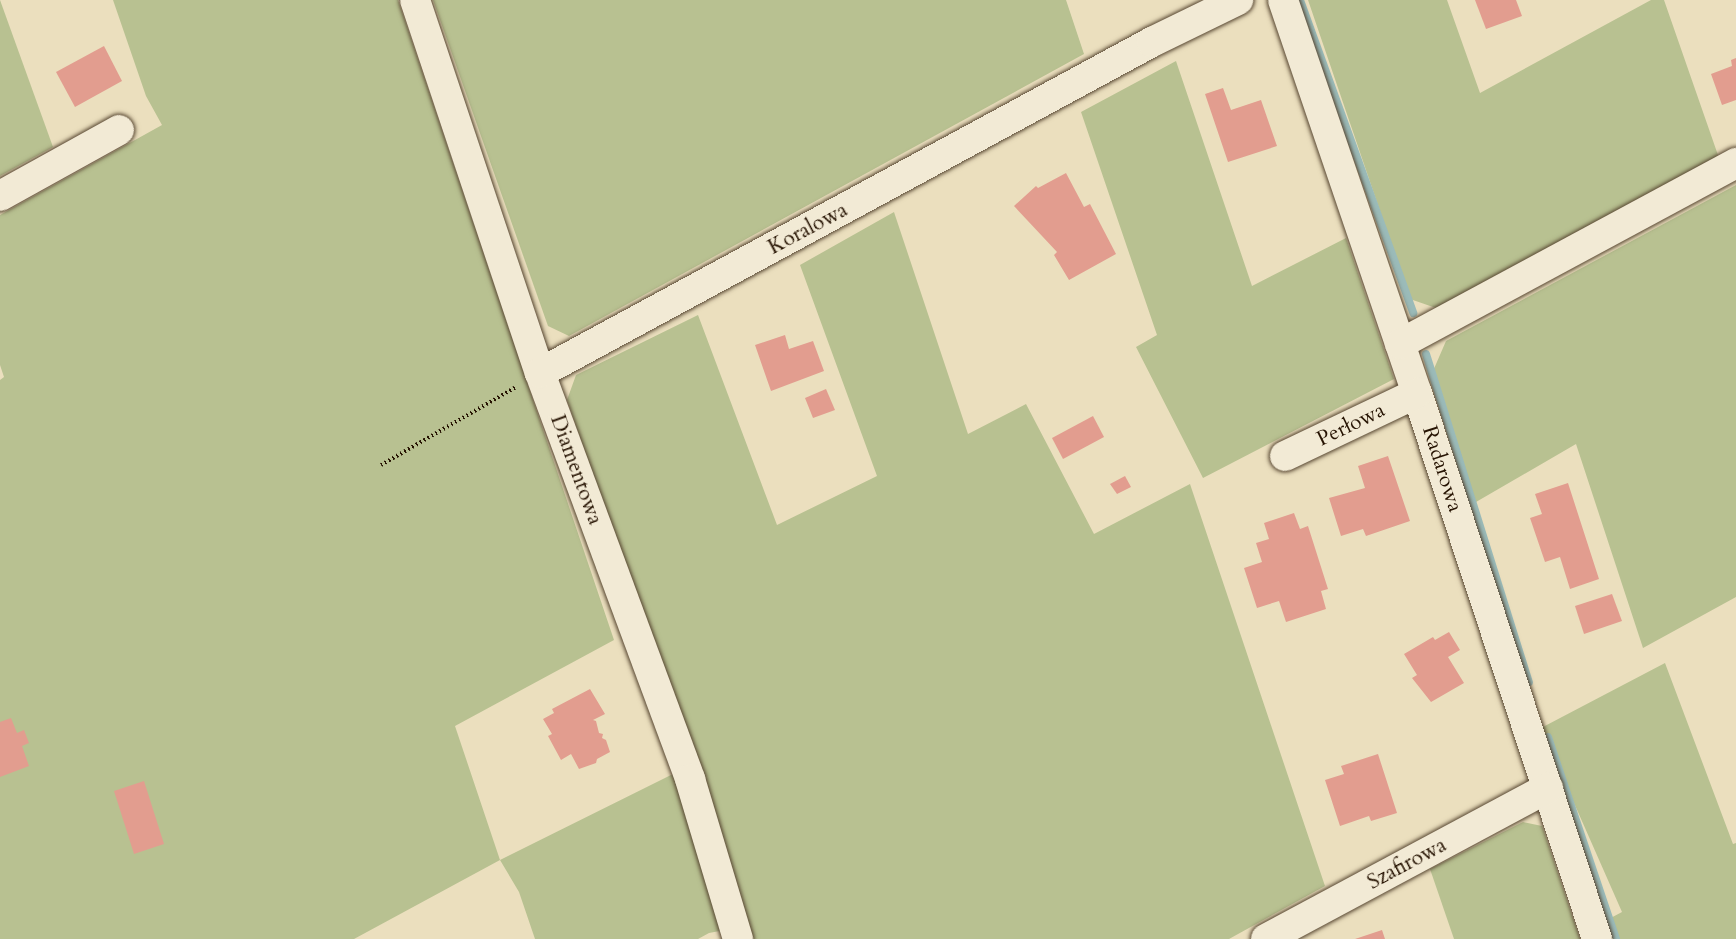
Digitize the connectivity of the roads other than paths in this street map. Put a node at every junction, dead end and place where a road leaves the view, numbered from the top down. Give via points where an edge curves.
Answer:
1 (415, 0) edge
2 (1238, 0) edge
3 (1283, 0) edge
4 (119, 130) dead end
5 (1736, 163) edge
6 (0, 196) edge
7 (1401, 344) junction
8 (540, 373) junction
9 (1417, 393) junction
10 (1285, 456) dead end
11 (1548, 788) junction
12 (738, 939) edge
13 (1266, 939) edge
14 (1597, 939) edge

1 - 8 street, Diamentowa
2 - 8 street, Koralowa via 1152,42
3 - 7 street, Radarowa
4 - 6 street
5 - 7 street
7 - 9 street, Radarowa
8 - 12 street, Diamentowa via 690,779
9 - 10 street, Perłowa
9 - 11 street, Radarowa
11 - 13 street, Szafirowa
11 - 14 street, Radarowa

